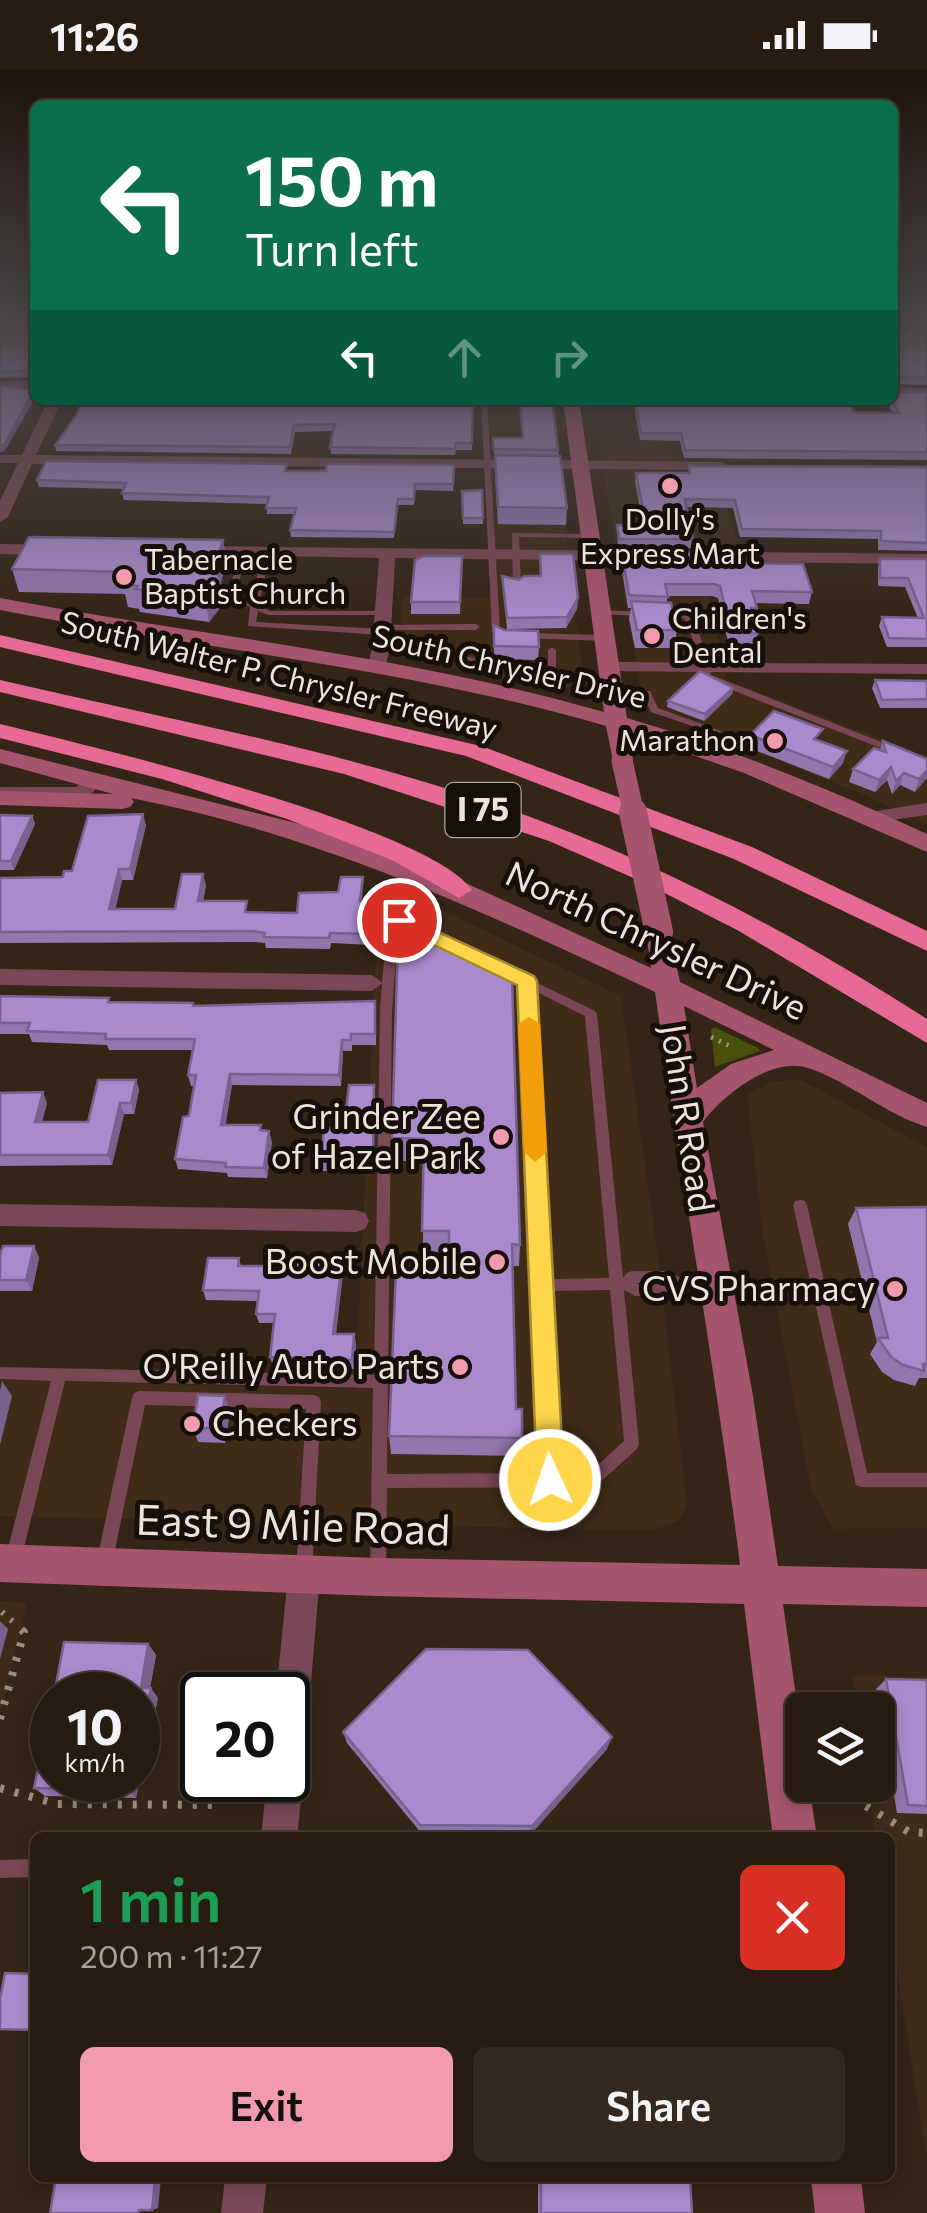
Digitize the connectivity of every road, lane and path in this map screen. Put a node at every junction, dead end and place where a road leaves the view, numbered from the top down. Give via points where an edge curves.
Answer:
1 (45, 421) edge
2 (485, 421) edge
3 (574, 421) edge
4 (0, 460) edge
5 (27, 460) junction
6 (488, 464) junction
7 (580, 465) junction
8 (735, 466) edge
9 (0, 517) edge
10 (590, 536) junction
11 (0, 549) edge
12 (80, 550) edge
13 (168, 551) edge
14 (243, 552) junction
15 (266, 552) junction
16 (387, 554) junction
17 (490, 555) junction
18 (517, 556) junction
19 (594, 557) junction
20 (927, 558) edge
21 (517, 586) edge
22 (0, 604) edge
23 (254, 606) junction
24 (602, 612) junction
25 (251, 624) junction
26 (476, 627) dead end
27 (381, 637) junction
28 (606, 638) junction
29 (0, 641) edge
30 (236, 645) junction
31 (552, 650) dead end
32 (704, 668) junction
33 (927, 669) edge
34 (513, 670) junction
35 (612, 679) junction
36 (0, 686) edge
37 (496, 691) junction
38 (540, 701) junction
39 (615, 723) junction
40 (0, 731) edge
41 (698, 749) junction
42 (0, 756) edge
43 (927, 762) edge
44 (90, 780) junction
45 (0, 795) edge
46 (129, 802) junction
47 (220, 809) dead end
48 (927, 809) edge
49 (870, 818) junction
50 (927, 844) edge
51 (420, 879) junction
52 (459, 890) junction
53 (399, 920) junction
54 (927, 942) edge
55 (0, 976) edge
56 (527, 981) junction
57 (372, 983) dead end
58 (666, 986) junction
59 (927, 1032) edge
60 (711, 1037) dead end
61 (730, 1046) dead end
62 (811, 1055) junction
63 (927, 1116) edge
64 (688, 1120) junction
65 (800, 1205) dead end
66 (0, 1215) edge
67 (356, 1221) dead end
68 (695, 1282) junction
69 (623, 1284) junction
70 (541, 1285) junction
71 (0, 1372) edge
72 (60, 1374) junction
73 (381, 1382) junction
74 (550, 1480) junction
75 (927, 1480) edge
76 (380, 1481) junction
77 (6, 1563) edge
78 (104, 1566) junction
79 (304, 1575) junction
80 (378, 1577) junction
81 (764, 1588) junction
82 (927, 1588) edge
83 (2, 1612) edge
84 (295, 1672) edge
85 (0, 1719) edge
86 (0, 1788) edge
87 (283, 1802) edge
88 (214, 1805) dead end
89 (866, 1806) dead end
90 (280, 1832) edge
91 (794, 1832) edge
92 (927, 1833) edge
93 (30, 1868) edge
94 (0, 1869) edge
95 (246, 2182) edge
96 (836, 2182) edge
97 (242, 2213) edge
98 (840, 2213) edge

1 - 5 street
2 - 6 lane
3 - 7 main road, John R Road
4 - 5 street
5 - 6 street
5 - 9 street
6 - 7 street
6 - 17 lane
7 - 8 street
7 - 10 main road, John R Road
10 - 18 lane via 515,535
10 - 19 main road, John R Road
11 - 12 street
13 - 14 street
14 - 15 street
14 - 23 lane via 232,594
15 - 16 street
15 - 23 lane
16 - 17 street
16 - 27 street
17 - 18 street
17 - 28 lane via 496,632
18 - 19 street
18 - 21 lane
19 - 20 street
19 - 24 main road, John R Road
22 - 30 main road, South Chrysler Drive
23 - 25 lane
23 - 27 lane
24 - 28 main road, John R Road
24 - 32 lane via 685,616
25 - 27 lane
25 - 30 lane
26 - 27 lane
27 - 30 main road, South Chrysler Drive
27 - 34 lane
27 - 37 main road, South Chrysler Drive
28 - 35 main road, John R Road
29 - 54 highway, South Walter P. Chrysler Freeway / I 75 via 473,751 743,853
31 - 34 lane via 552,673
32 - 33 street
32 - 35 street
32 - 43 lane via 707,677
34 - 37 lane
35 - 38 main road via 590,691
35 - 39 main road, John R Road
35 - 41 lane via 647,693 654,710 716,731
36 - 59 highway, I 75 via 399,783 559,836 790,948
37 - 38 main road, South Chrysler Drive
38 - 39 main road, South Chrysler Drive
39 - 41 main road, South Chrysler Drive
39 - 58 main road, John R Road, bridge
40 - 52 highway via 172,773 287,810 435,870
41 - 49 main road, South Chrysler Drive
42 - 44 main road, North Chrysler Drive
44 - 45 street via 81,793
44 - 46 street
44 - 51 main road, North Chrysler Drive via 276,824
45 - 46 main road
46 - 47 main road
48 - 49 street
49 - 50 main road, South Chrysler Drive
51 - 52 main road, North Chrysler Drive
51 - 53 lane via 402,901
52 - 58 main road, North Chrysler Drive
53 - 56 lane
53 - 73 lane via 386,1012
55 - 57 street
56 - 69 lane via 591,1014
56 - 70 lane
58 - 62 main road, North Chrysler Drive
58 - 64 main road, John R Road
60 - 61 path
62 - 63 main road, North Chrysler Drive
62 - 64 main road via 764,1062 724,1079
64 - 68 main road, John R Road
65 - 75 lane via 861,1480
66 - 67 street
68 - 69 lane via 667,1290
68 - 81 main road, John R Road via 736,1396
69 - 70 lane
69 - 74 lane via 632,1444 592,1480
70 - 74 lane
71 - 72 lane
72 - 73 lane
72 - 77 lane
73 - 76 lane
74 - 76 lane
76 - 80 lane
77 - 78 main road, East 9 Mile Road
78 - 79 main road, East 9 Mile Road
78 - 79 lane via 139,1398 314,1402
79 - 80 main road, East 9 Mile Road
79 - 84 street
80 - 81 main road, East 9 Mile Road
81 - 82 main road, East 9 Mile Road
81 - 91 main road, John R Road
83 - 85 path via 24,1632
86 - 88 path via 57,1804
87 - 90 street
89 - 92 path via 910,1832
93 - 94 lane
95 - 97 street
96 - 98 main road

